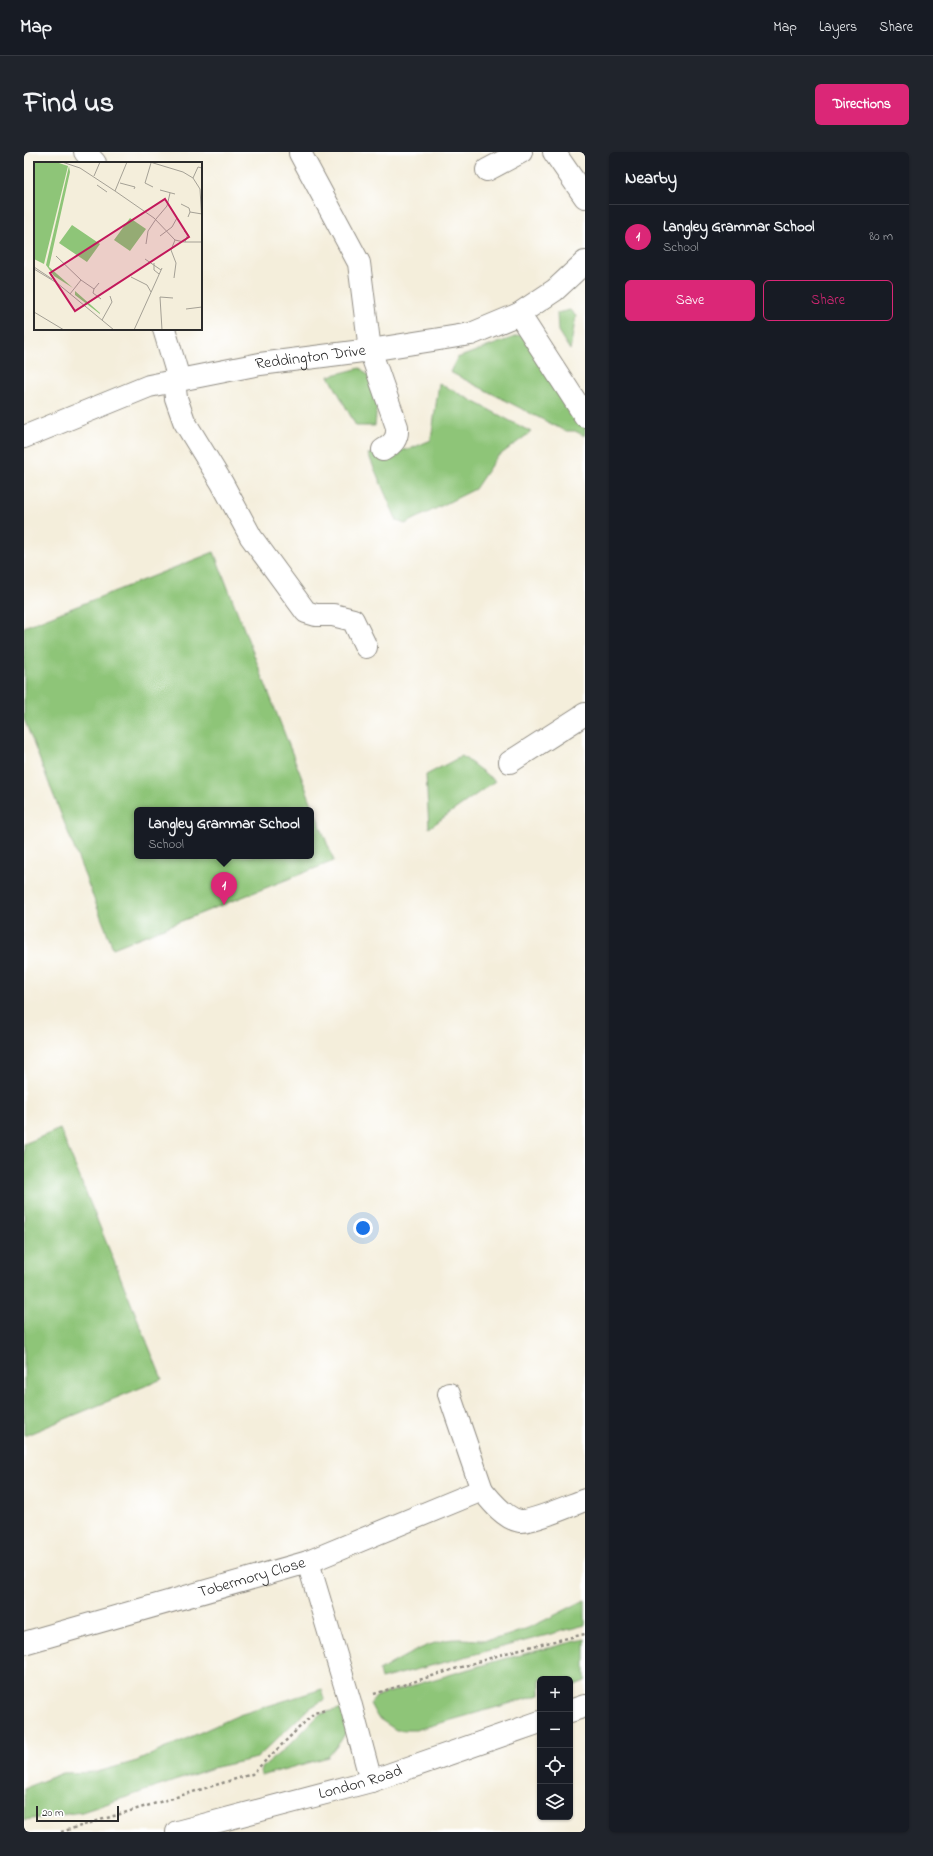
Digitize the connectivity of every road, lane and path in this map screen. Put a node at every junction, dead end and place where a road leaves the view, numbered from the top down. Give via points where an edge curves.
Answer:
1 (85, 152) edge
2 (521, 152) edge
3 (554, 152) edge
4 (300, 153) edge
5 (93, 162) edge
6 (487, 170) dead end
7 (585, 197) edge
8 (585, 262) edge
9 (519, 314) junction
10 (164, 330) edge
11 (370, 350) junction
12 (176, 380) junction
13 (585, 416) edge
14 (24, 437) edge
15 (383, 450) dead end
16 (366, 647) dead end
17 (585, 714) edge
18 (510, 762) dead end
19 (449, 1394) dead end
20 (482, 1490) junction
21 (585, 1500) edge
22 (308, 1562) junction
23 (585, 1634) edge
24 (24, 1643) edge
25 (350, 1702) junction
26 (585, 1706) edge
27 (573, 1710) edge
28 (537, 1723) edge
29 (371, 1781) junction
30 (61, 1832) edge
31 (177, 1832) edge

1 - 5 street
2 - 6 street
3 - 7 street
4 - 11 street via 359,263
8 - 9 street, Reddington Drive via 555,290
9 - 11 street, Reddington Drive via 471,334
9 - 13 street
10 - 12 street
11 - 12 street, Reddington Drive via 260,364
11 - 15 street via 397,427 394,442
12 - 14 street, Reddington Drive via 149,386
12 - 16 street via 176,398 184,421 251,537 306,612 353,620
17 - 18 street
19 - 20 street
20 - 21 street via 500,1511 520,1521 536,1518
20 - 22 street
22 - 24 street, Tobermory Close
22 - 25 street, Tobermory Close
23 - 25 path via 516,1650
25 - 29 street, Tobermory Close
25 - 30 path via 314,1713 252,1774
26 - 27 street
28 - 29 street, London Road
29 - 31 street, London Road

